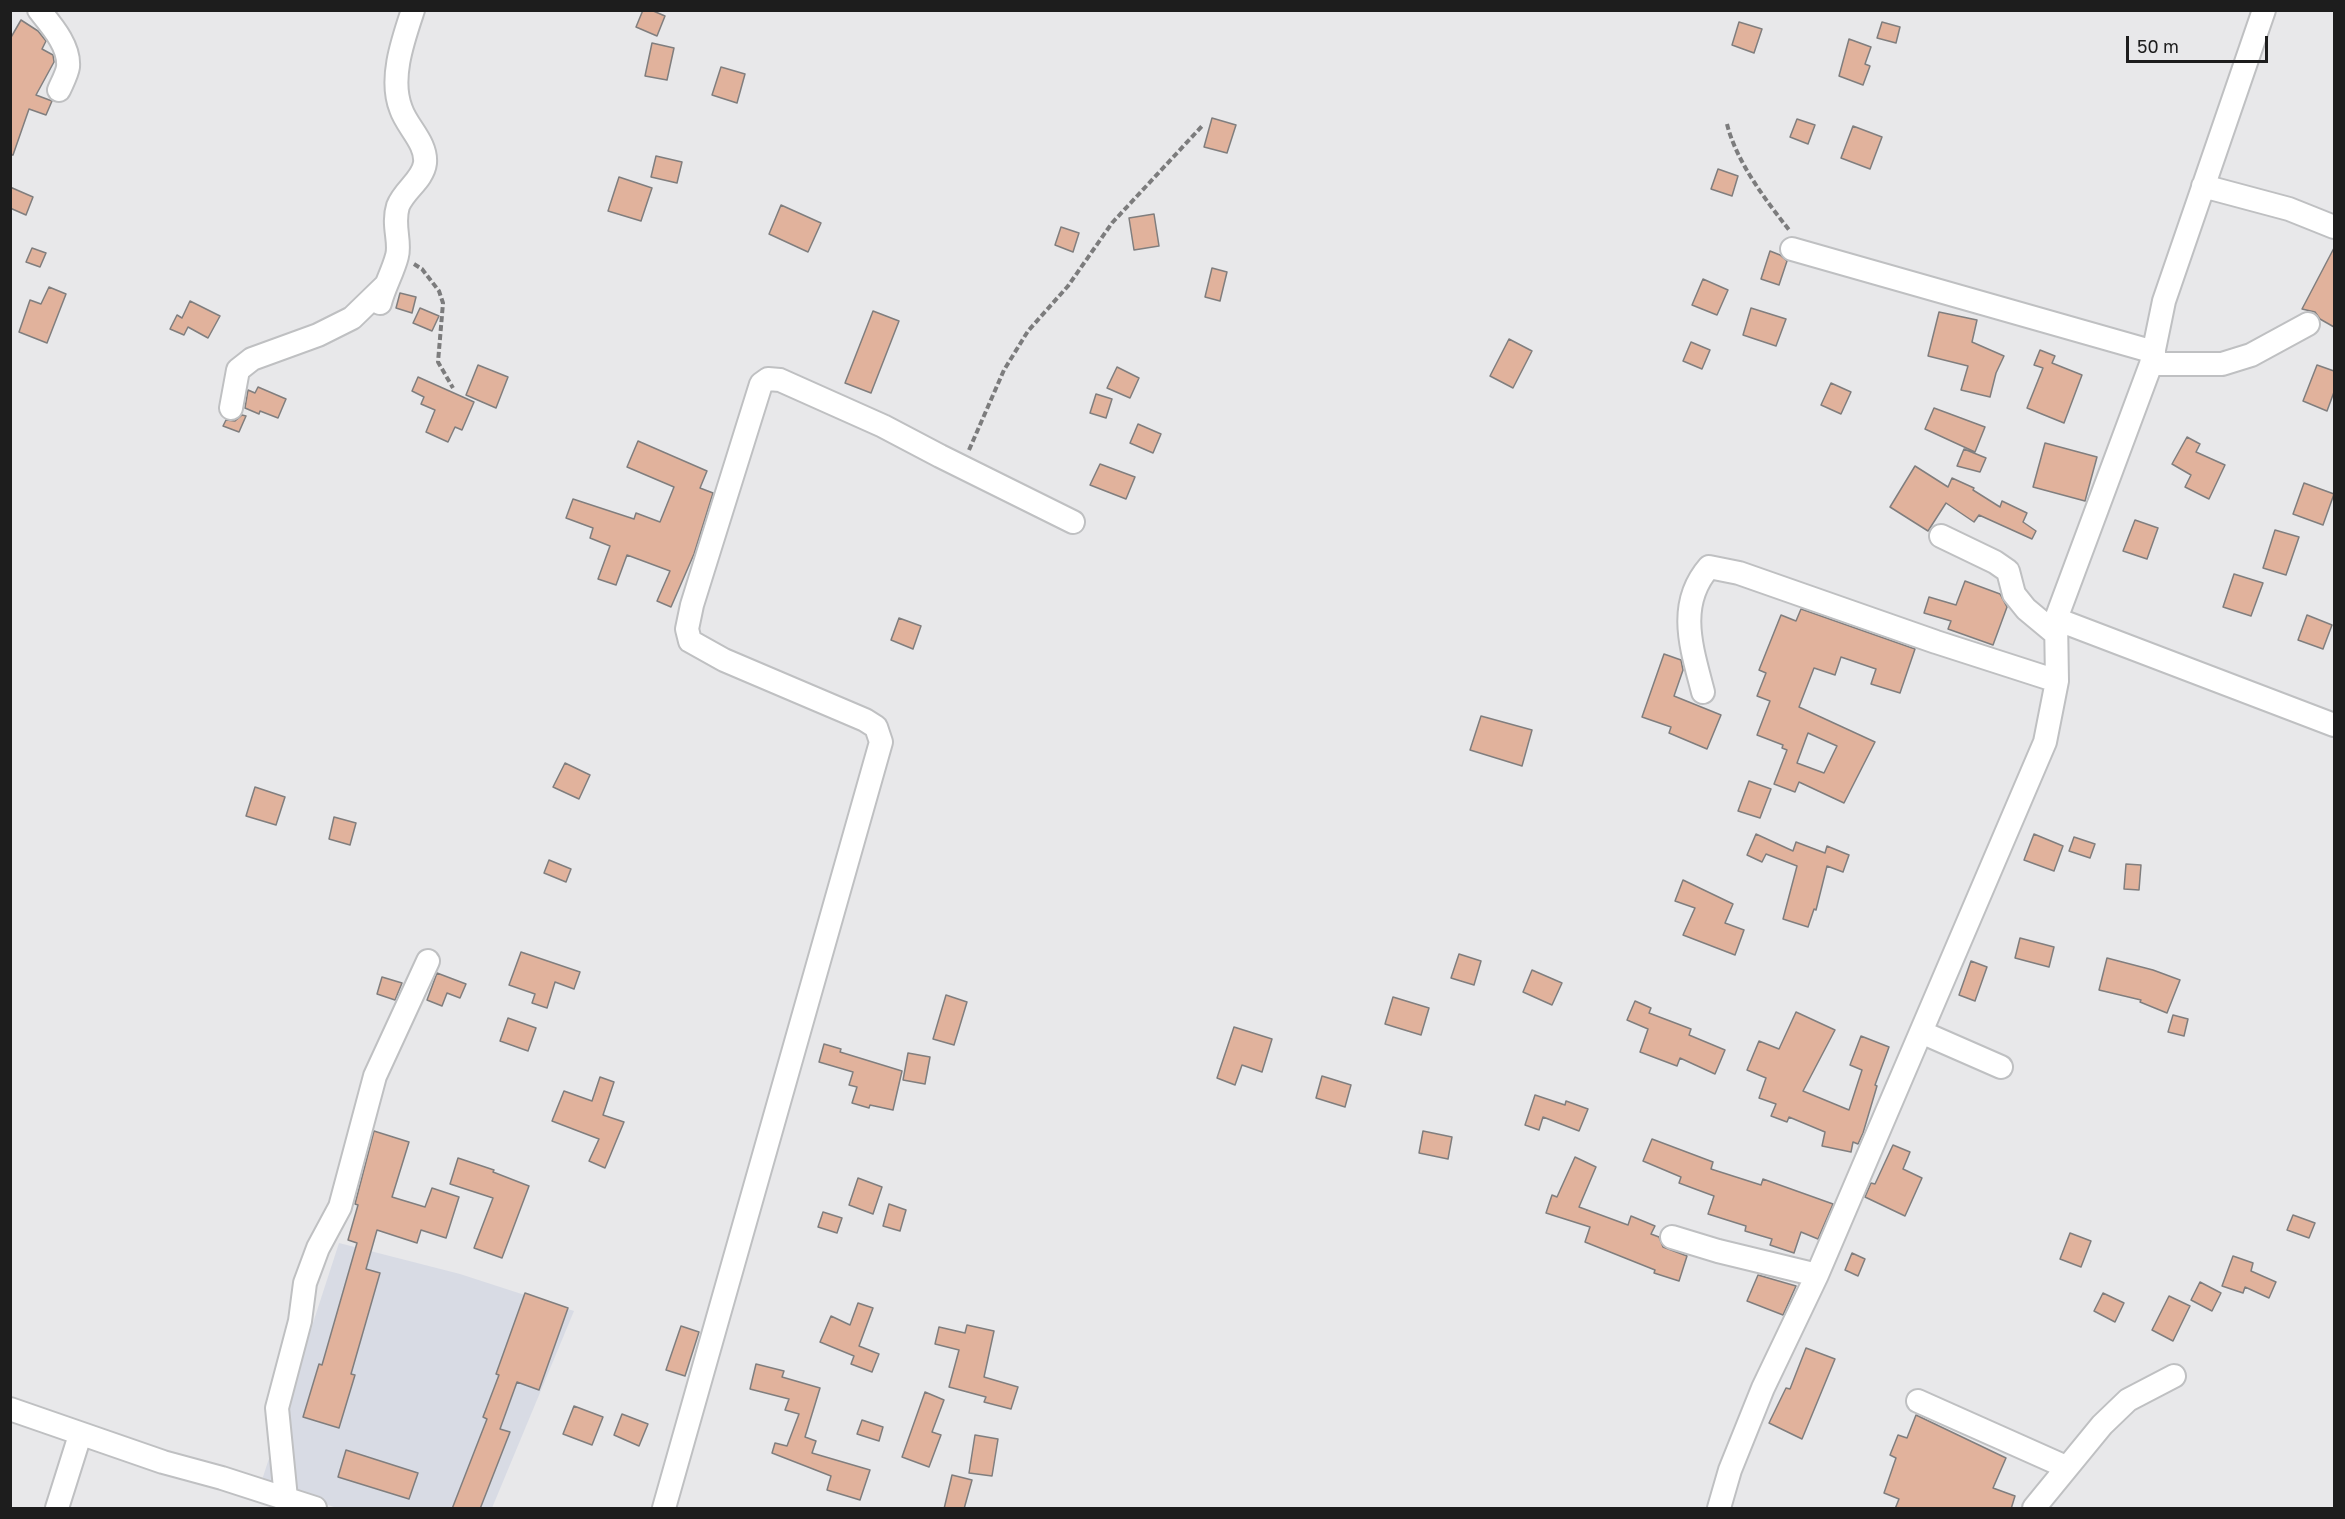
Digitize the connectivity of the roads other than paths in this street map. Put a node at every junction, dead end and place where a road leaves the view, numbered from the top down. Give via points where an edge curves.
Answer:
1 (39, 10) edge
2 (413, 10) edge
3 (2264, 10) edge
4 (59, 90) dead end
5 (2203, 186) junction
6 (2334, 227) edge
7 (1799, 251) road end
8 (2308, 324) dead end
9 (2152, 358) junction
10 (231, 408) dead end
11 (1073, 522) dead end
12 (1941, 536) dead end
13 (2056, 627) junction
14 (2057, 681) junction
15 (1703, 692) dead end
16 (2331, 716) edge
17 (428, 961) dead end
18 (1921, 1032) junction
19 (2001, 1067) dead end
20 (1672, 1237) dead end
21 (1817, 1275) junction
22 (2174, 1376) dead end
23 (1918, 1401) dead end
24 (10, 1409) edge
25 (80, 1434) junction
26 (2066, 1467) junction
27 (285, 1498) junction
28 (57, 1509) edge
29 (315, 1509) edge
30 (664, 1509) edge
31 (1719, 1509) edge
32 (2034, 1509) edge

1 - 4 street via 65,51 68,67
2 - 10 street via 396,80 400,108 423,146 425,162 422,173 399,204 394,226 398,254 382,294 351,318 318,335 252,358 238,370
3 - 5 street
5 - 6 street via 2289,209
5 - 9 street via 2164,301
7 - 9 street
8 - 9 street via 2251,355 2222,364
9 - 13 street
11 - 30 street via 883,426 780,380 768,379 761,384 692,606 687,629 690,641 724,660 865,720 876,727 881,742
12 - 13 street via 2008,571 2014,594 2026,609
13 - 14 street
13 - 16 street
14 - 15 street via 1739,573 1709,567 1698,579 1688,629
14 - 18 street via 2045,742
17 - 27 street via 375,1076 340,1207 305,1283 300,1321 277,1408
18 - 19 street
18 - 21 street
20 - 21 street
21 - 31 street via 1762,1388
22 - 26 street via 2128,1400
23 - 26 street
24 - 25 street
25 - 27 street
25 - 28 street
26 - 32 street
27 - 29 street

